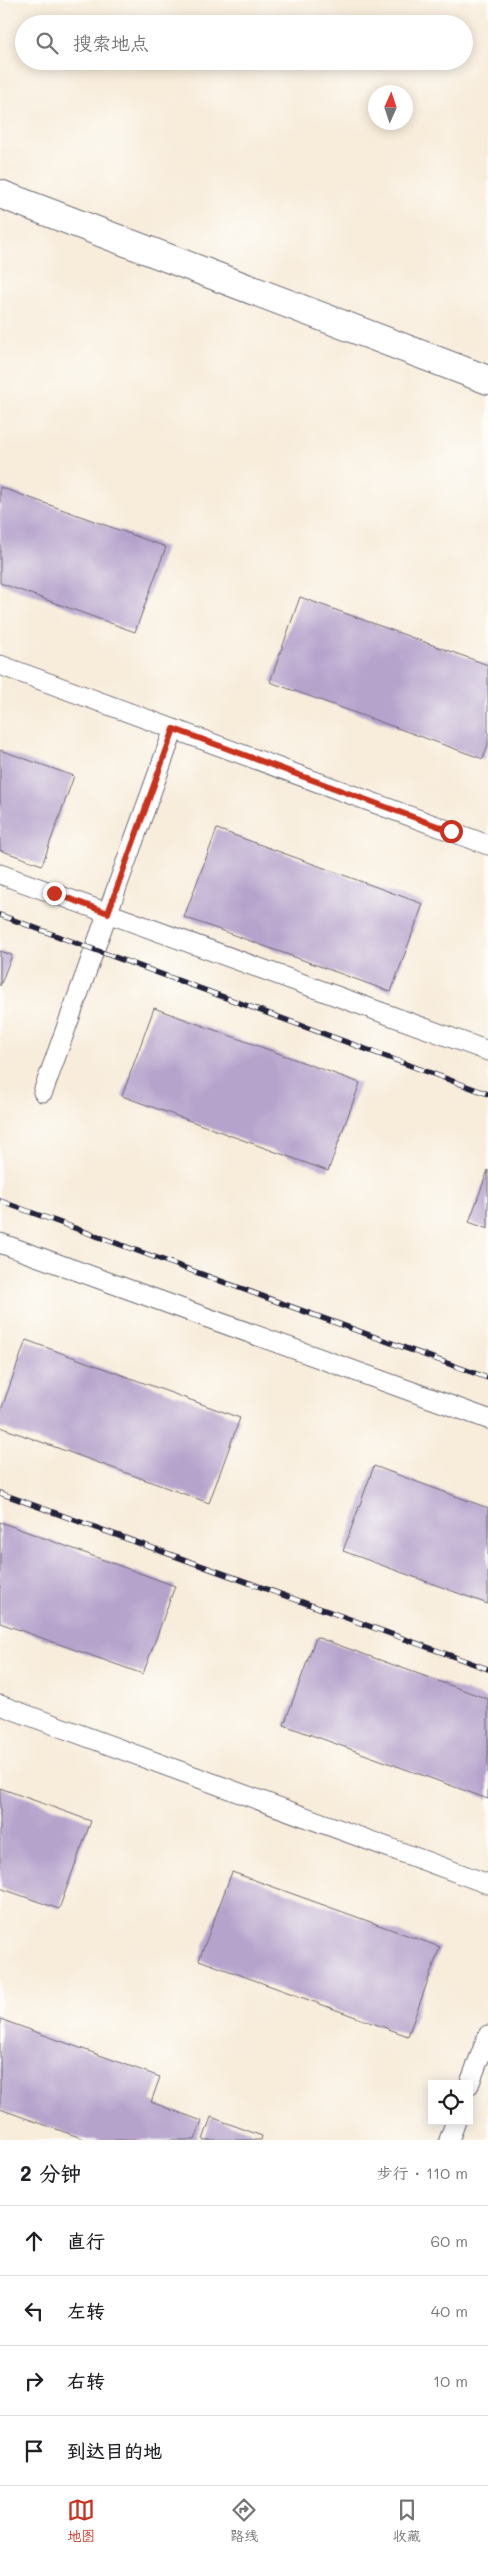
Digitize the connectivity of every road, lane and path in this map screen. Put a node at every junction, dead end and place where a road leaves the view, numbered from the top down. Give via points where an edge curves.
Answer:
1 (0, 194) edge
2 (488, 380) edge
3 (0, 665) edge
4 (174, 729) junction
5 (488, 845) edge
6 (0, 874) edge
7 (108, 913) junction
8 (488, 1051) edge
9 (43, 1092) dead end
10 (0, 1243) edge
11 (488, 1419) edge
12 (0, 1704) edge
13 (488, 1884) edge
14 (488, 2035) edge
15 (471, 2080) edge
16 (455, 2125) edge
17 (449, 2140) edge

1 - 2 street
3 - 4 lane
4 - 5 lane
4 - 7 lane
6 - 7 lane
7 - 8 lane
7 - 9 lane
10 - 11 lane
12 - 13 lane
14 - 15 lane
16 - 17 lane

